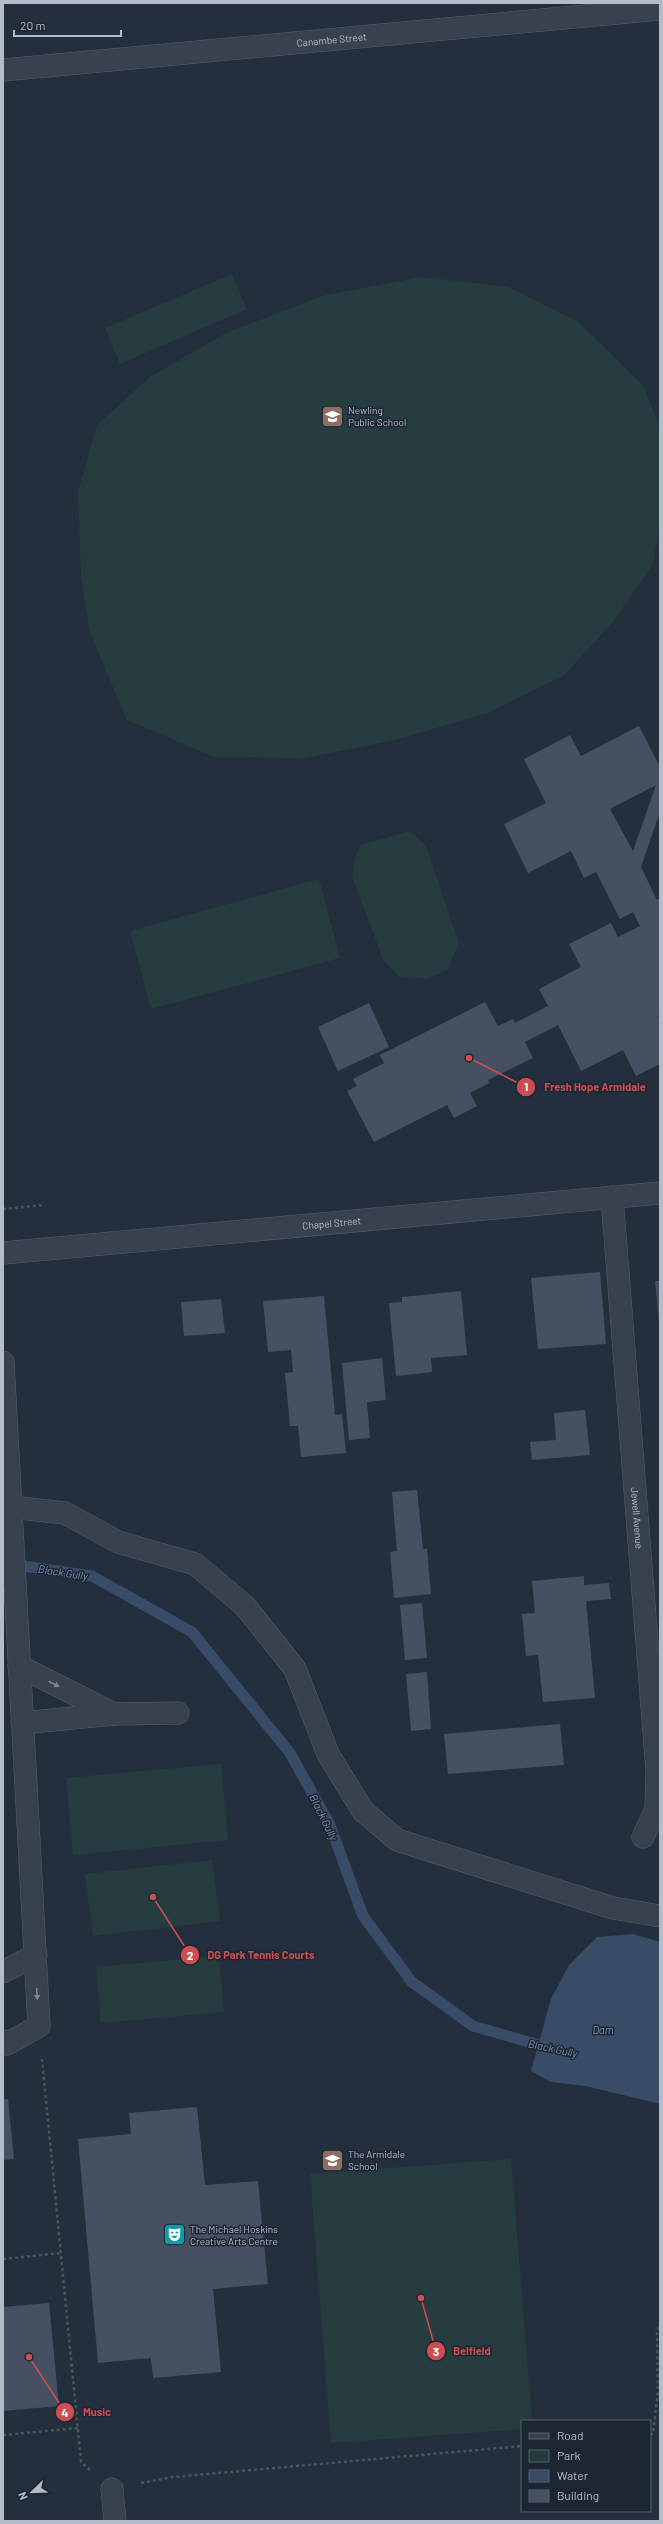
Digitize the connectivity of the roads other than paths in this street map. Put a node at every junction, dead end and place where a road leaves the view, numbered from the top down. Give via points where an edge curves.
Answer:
1 (660, 9) edge
2 (3, 70) edge
3 (660, 1193) edge
4 (612, 1197) junction
5 (3, 1253) edge
6 (3, 1362) edge
7 (10, 1507) junction
8 (19, 1666) junction
9 (15, 1713) edge
10 (178, 1713) dead end
11 (114, 1714) junction
12 (643, 1837) dead end
13 (660, 1916) edge
14 (36, 1955) junction
15 (3, 1972) edge
16 (3, 2041) edge
17 (112, 2489) road end
18 (115, 2521) edge

1 - 2 street, Canambe Street
3 - 4 street, Chapel Street
4 - 5 street, Chapel Street
4 - 12 street, Jewell Avenue via 657,1770 656,1809
6 - 7 street
7 - 8 street
7 - 13 street via 65,1512 118,1542 195,1564 245,1606 295,1669 328,1754 363,1811 397,1840 613,1908
8 - 9 street
8 -> 11 street
9 - 11 street
9 - 14 street
10 - 11 street
14 - 15 street
14 -> 16 street via 39,2026 7,2044
17 - 18 street

